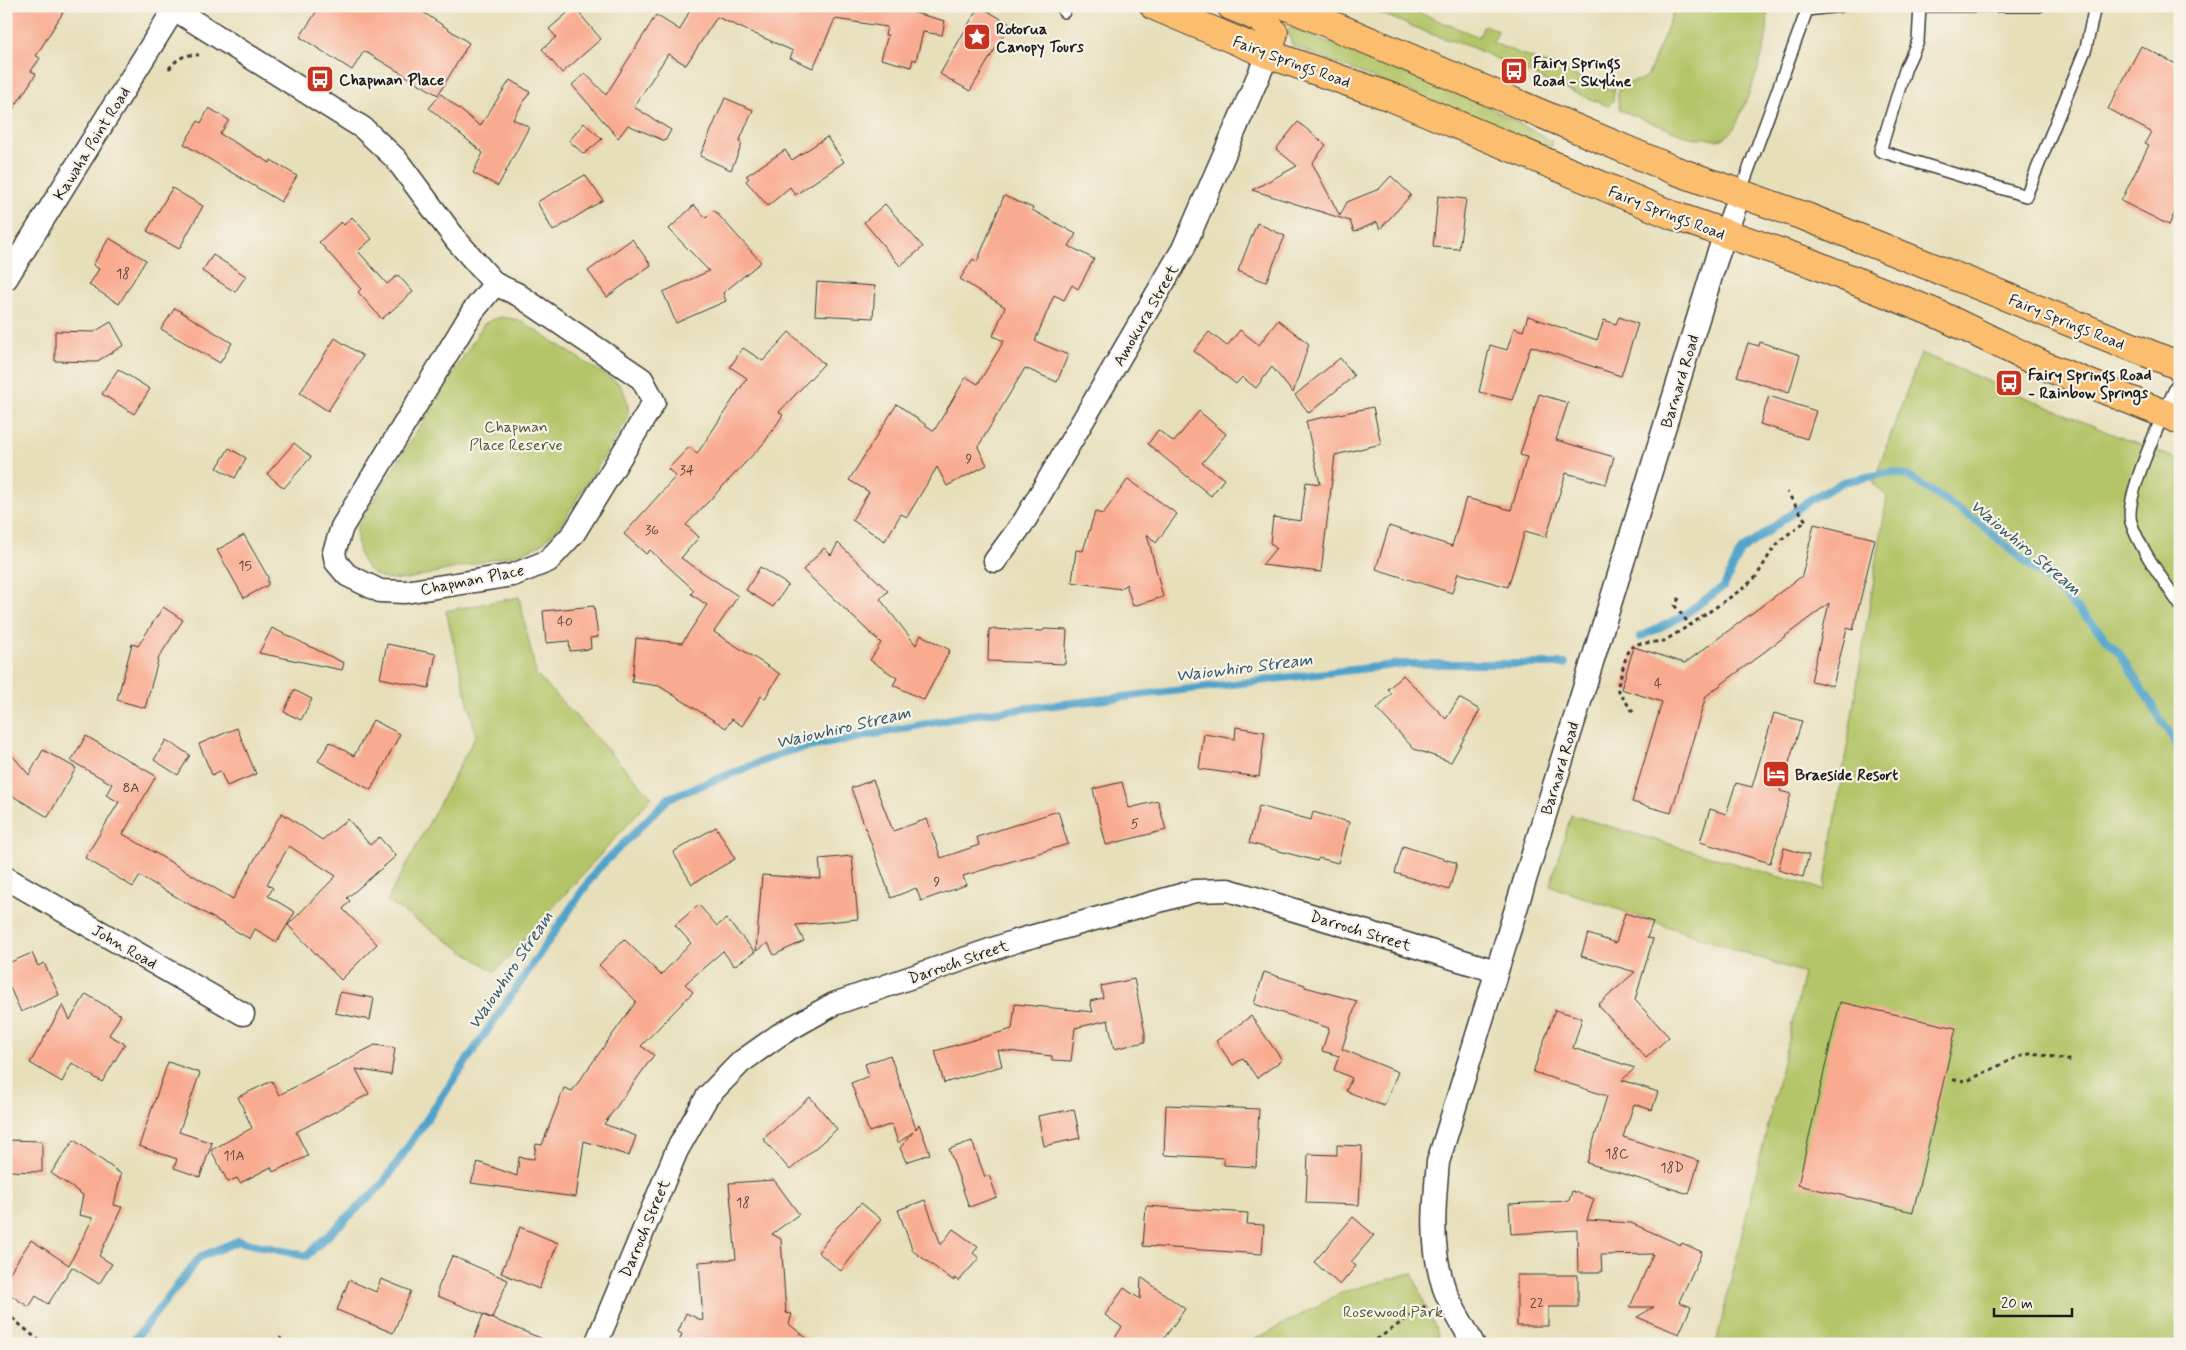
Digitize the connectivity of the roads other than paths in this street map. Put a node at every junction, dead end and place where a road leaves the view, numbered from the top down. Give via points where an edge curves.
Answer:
1 (1154, 6) edge
2 (1231, 6) edge
3 (1287, 6) edge
4 (1842, 6) edge
5 (1918, 6) edge
6 (2039, 6) edge
7 (2096, 6) edge
8 (175, 8) edge
9 (1806, 8) edge
10 (1268, 54) junction
11 (1740, 193) junction
12 (1726, 235) junction
13 (6, 279) edge
14 (495, 284) junction
15 (2180, 366) edge
16 (2180, 378) edge
17 (2172, 417) edge
18 (995, 562) dead end
19 (2180, 605) edge
20 (6, 878) edge
21 (1496, 971) junction
22 (243, 1014) dead end
23 (596, 1344) edge
24 (1472, 1344) edge

1 - 10 highway, Fairy Springs Road
2 - 10 highway via 1264,20 1270,26 1274,33
3 - 11 highway, Fairy Springs Road via 1674,170
4 - 9 lane
5 - 6 lane
5 - 7 lane via 1918,41 1906,67 1880,151 2026,196 2086,48
8 - 13 street, Kawaha Point Road
8 - 14 street, Chapman Place via 363,128 396,159 457,241
9 - 11 lane
10 - 12 highway, Fairy Springs Road via 1391,97
10 - 18 street, Amokura Street via 1183,249 1025,520
11 - 12 street, Barnard Road
11 - 15 highway, Fairy Springs Road
12 - 17 highway, Fairy Springs Road via 1806,261 1931,311 2045,366
12 - 21 street, Barnard Road
14 - 14 street, Chapman Place via 517,294 642,379 654,402 574,533 548,561 513,575 405,592 380,591 347,575 336,562 334,552 342,527 473,311
16 - 17 lane
17 - 19 lane via 2149,446 2133,495 2130,521 2146,553
20 - 22 street, John Road
21 - 23 street, Darroch Street via 1228,890 1195,891 1016,941 834,1004 779,1035 741,1062 708,1098 677,1150
21 - 24 street, Barnard Road via 1438,1162 1433,1216 1434,1240 1444,1289

